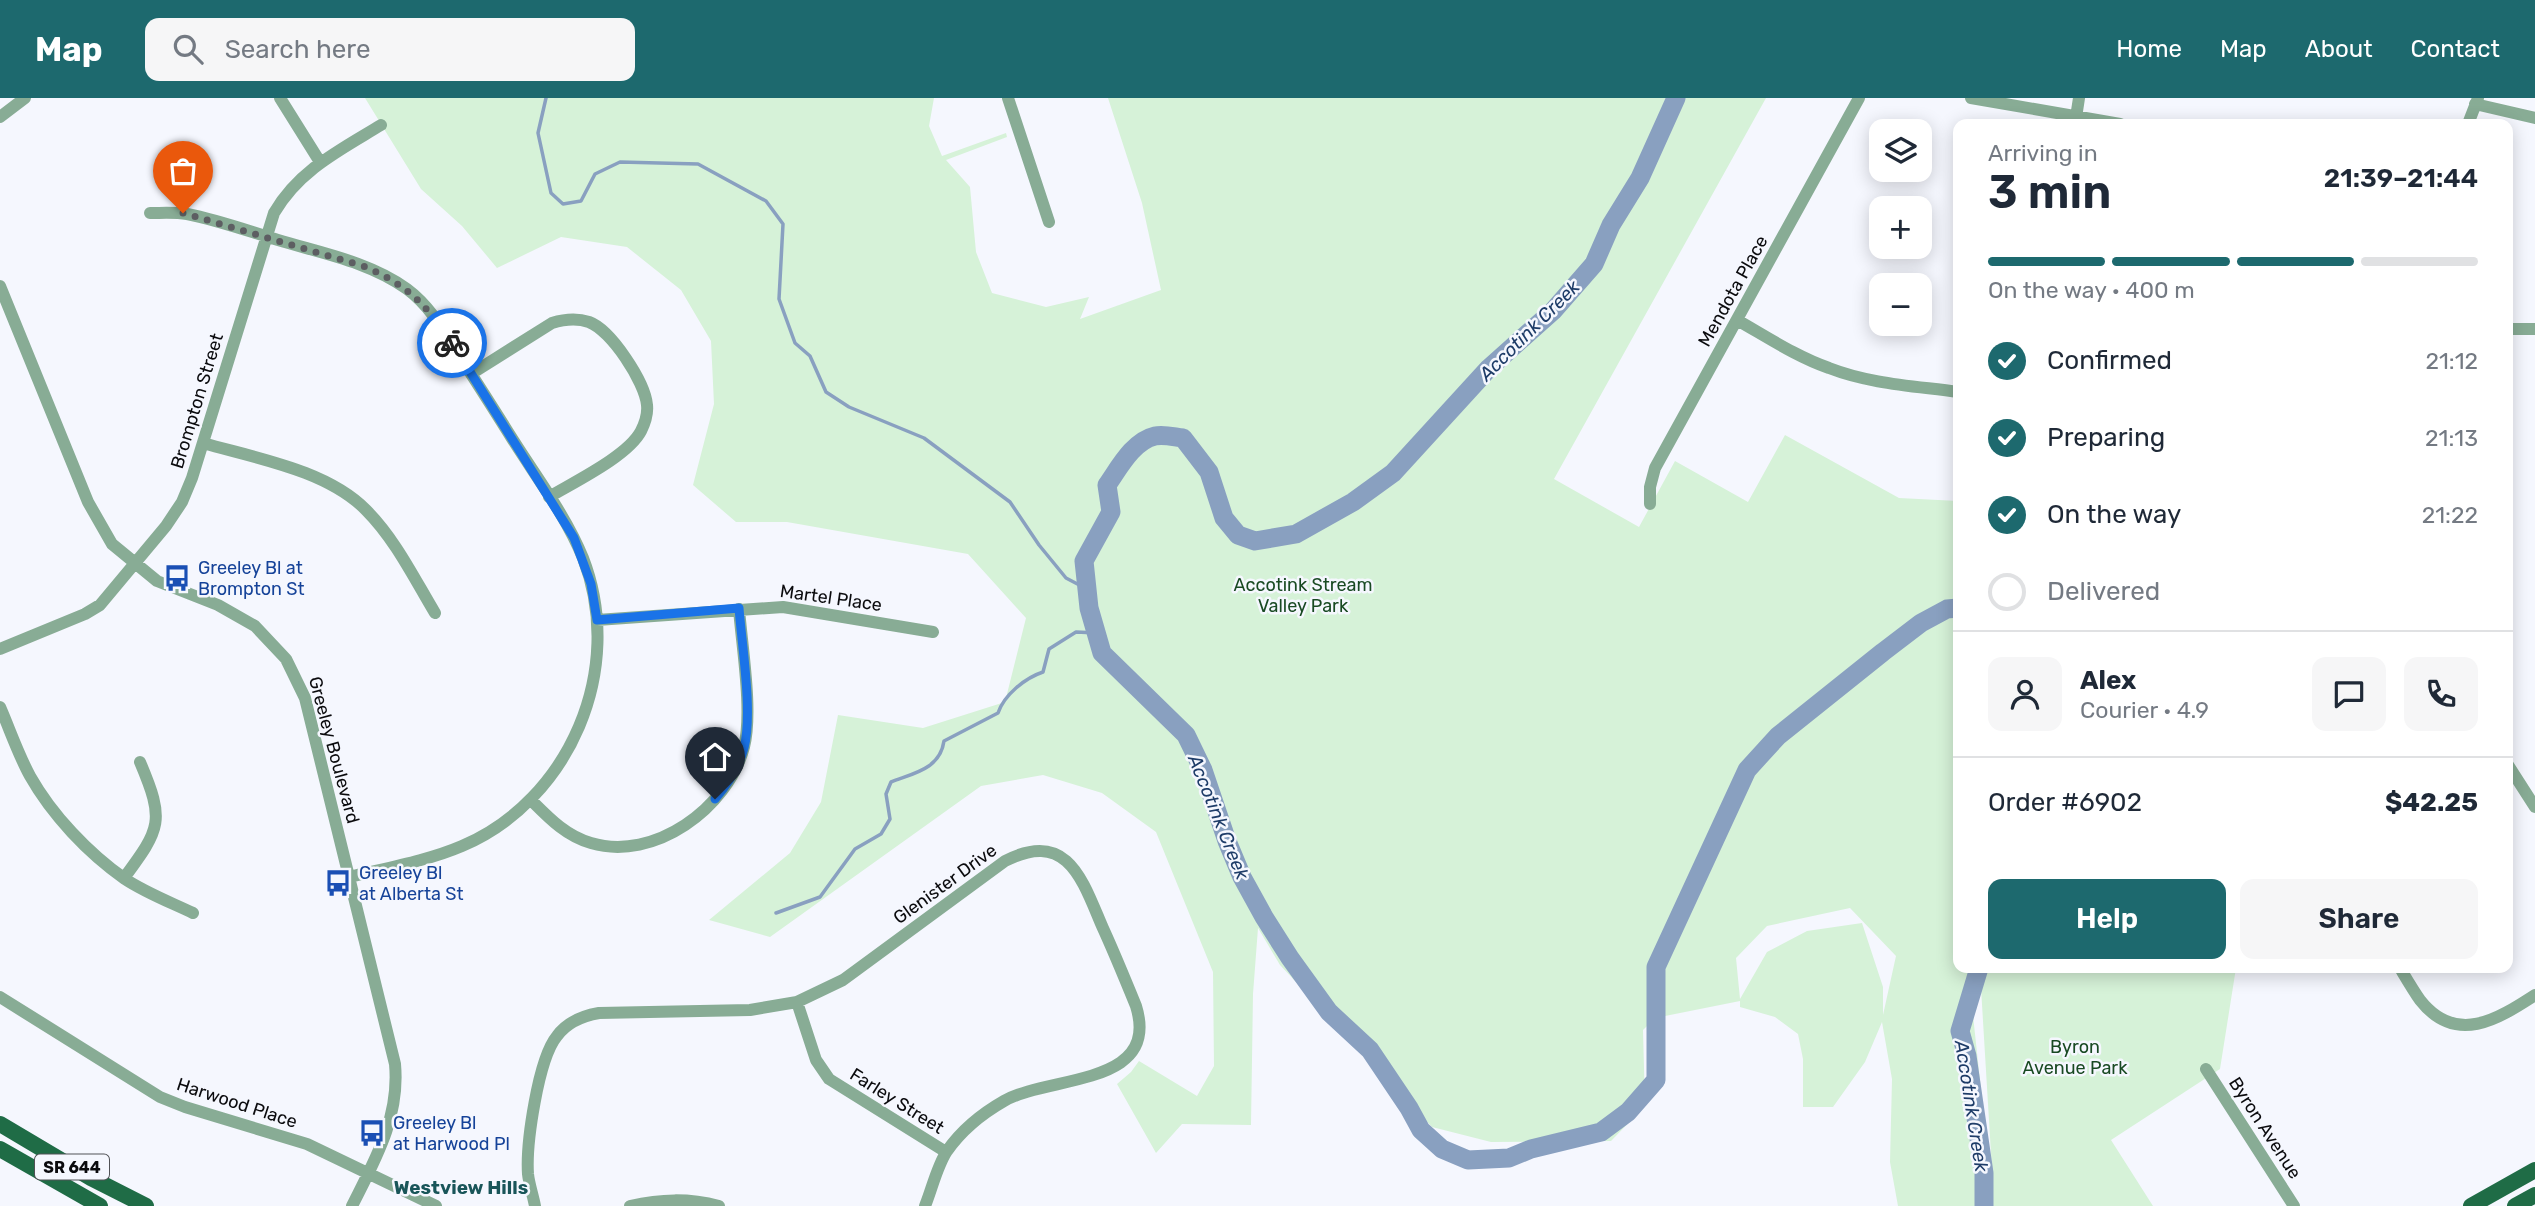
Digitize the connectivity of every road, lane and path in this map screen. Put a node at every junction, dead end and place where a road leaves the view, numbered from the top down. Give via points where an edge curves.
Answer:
1 (25, 98) edge
2 (281, 98) edge
3 (1008, 98) edge
4 (1859, 98) edge
5 (1970, 98) edge
6 (2079, 98) edge
7 (2477, 101) edge
8 (0, 117) edge
9 (2535, 118) edge
10 (2066, 119) edge
11 (2075, 119) edge
12 (2470, 119) edge
13 (382, 125) dead end
14 (320, 162) junction
15 (150, 213) dead end
16 (1049, 222) dead end
17 (265, 236) junction
18 (0, 285) edge
19 (1737, 320) junction
20 (2513, 329) edge
21 (2535, 329) edge
22 (471, 373) junction
23 (1953, 391) edge
24 (203, 443) junction
25 (549, 497) junction
26 (1650, 504) dead end
27 (135, 564) junction
28 (739, 608) junction
29 (435, 613) dead end
30 (597, 620) junction
31 (933, 632) dead end
32 (0, 649) edge
33 (0, 706) edge
34 (140, 762) dead end
35 (2513, 773) edge
36 (531, 800) junction
37 (2535, 807) edge
38 (349, 877) junction
39 (124, 878) junction
40 (193, 913) dead end
41 (2403, 973) edge
42 (2535, 995) edge
43 (0, 997) edge
44 (797, 1002) junction
45 (2206, 1069) dead end
46 (0, 1124) edge
47 (0, 1149) edge
48 (946, 1152) junction
49 (2535, 1170) edge
50 (369, 1173) junction
51 (2535, 1195) edge
52 (100, 1206) edge
53 (146, 1206) edge
54 (352, 1206) edge
55 (436, 1206) edge
56 (535, 1206) edge
57 (630, 1206) edge
58 (719, 1206) edge
59 (925, 1206) edge
60 (2294, 1206) edge
61 (2471, 1206) edge
62 (2515, 1206) edge

1 - 8 street
2 - 14 street
3 - 16 street
4 - 19 street, Mendota Place
5 - 10 street
6 - 11 street
7 - 9 street
7 - 12 street
13 - 14 street, Brompton Street
14 - 17 street, Brompton Street via 281,202
15 - 17 street via 190,214
17 - 22 street via 363,266 399,284 430,311
17 - 24 street, Brompton Street
18 - 27 street, Greeley Boulevard via 96,520 112,544
19 - 23 street via 1842,373
19 - 26 street, Mendota Place via 1655,468
20 - 21 street
22 - 25 street
22 - 25 street via 561,320 577,319 597,326 617,347 643,390 647,414 642,430 622,452
24 - 27 street, Brompton Street via 182,502
24 - 29 street via 306,474 350,496 381,526
25 - 30 street via 583,560
27 - 32 street, Brompton Street via 100,605
27 - 38 street, Greeley Boulevard via 157,581 242,617 267,636 286,659 305,698
28 - 30 street, Martel Place
28 - 31 street, Martel Place via 797,608
28 - 36 street via 746,738 733,774 706,807 660,839 615,847 572,835
30 - 36 street via 595,673 583,718 563,759
33 - 39 street via 40,793 76,836
34 - 39 street via 155,800 156,826
35 - 37 street
36 - 38 street via 462,846
38 - 50 street, Greeley Boulevard via 396,1076 390,1123
39 - 40 street
41 - 42 street via 2430,1010 2454,1023 2488,1023
43 - 50 street, Harwood Place via 160,1097 307,1144
44 - 48 street, Farley Street via 816,1060 830,1079
44 - 48 street, Glenister Drive via 843,980 1020,853 1052,852 1068,860 1083,881 1140,1016 1138,1039 1129,1057 1106,1072 1035,1088 1006,1100 966,1130
44 - 56 street, Glenister Drive via 750,1010 599,1013 572,1022 548,1048 542,1065 529,1148 528,1174
45 - 60 street, Byron Avenue
46 - 53 main road, SR 644
47 - 52 main road, SR 644
48 - 59 street, Glenister Drive
49 - 61 main road
50 - 54 street, Greeley Boulevard
50 - 55 street, Harwood Place
51 - 62 main road
57 - 58 street via 688,1199

